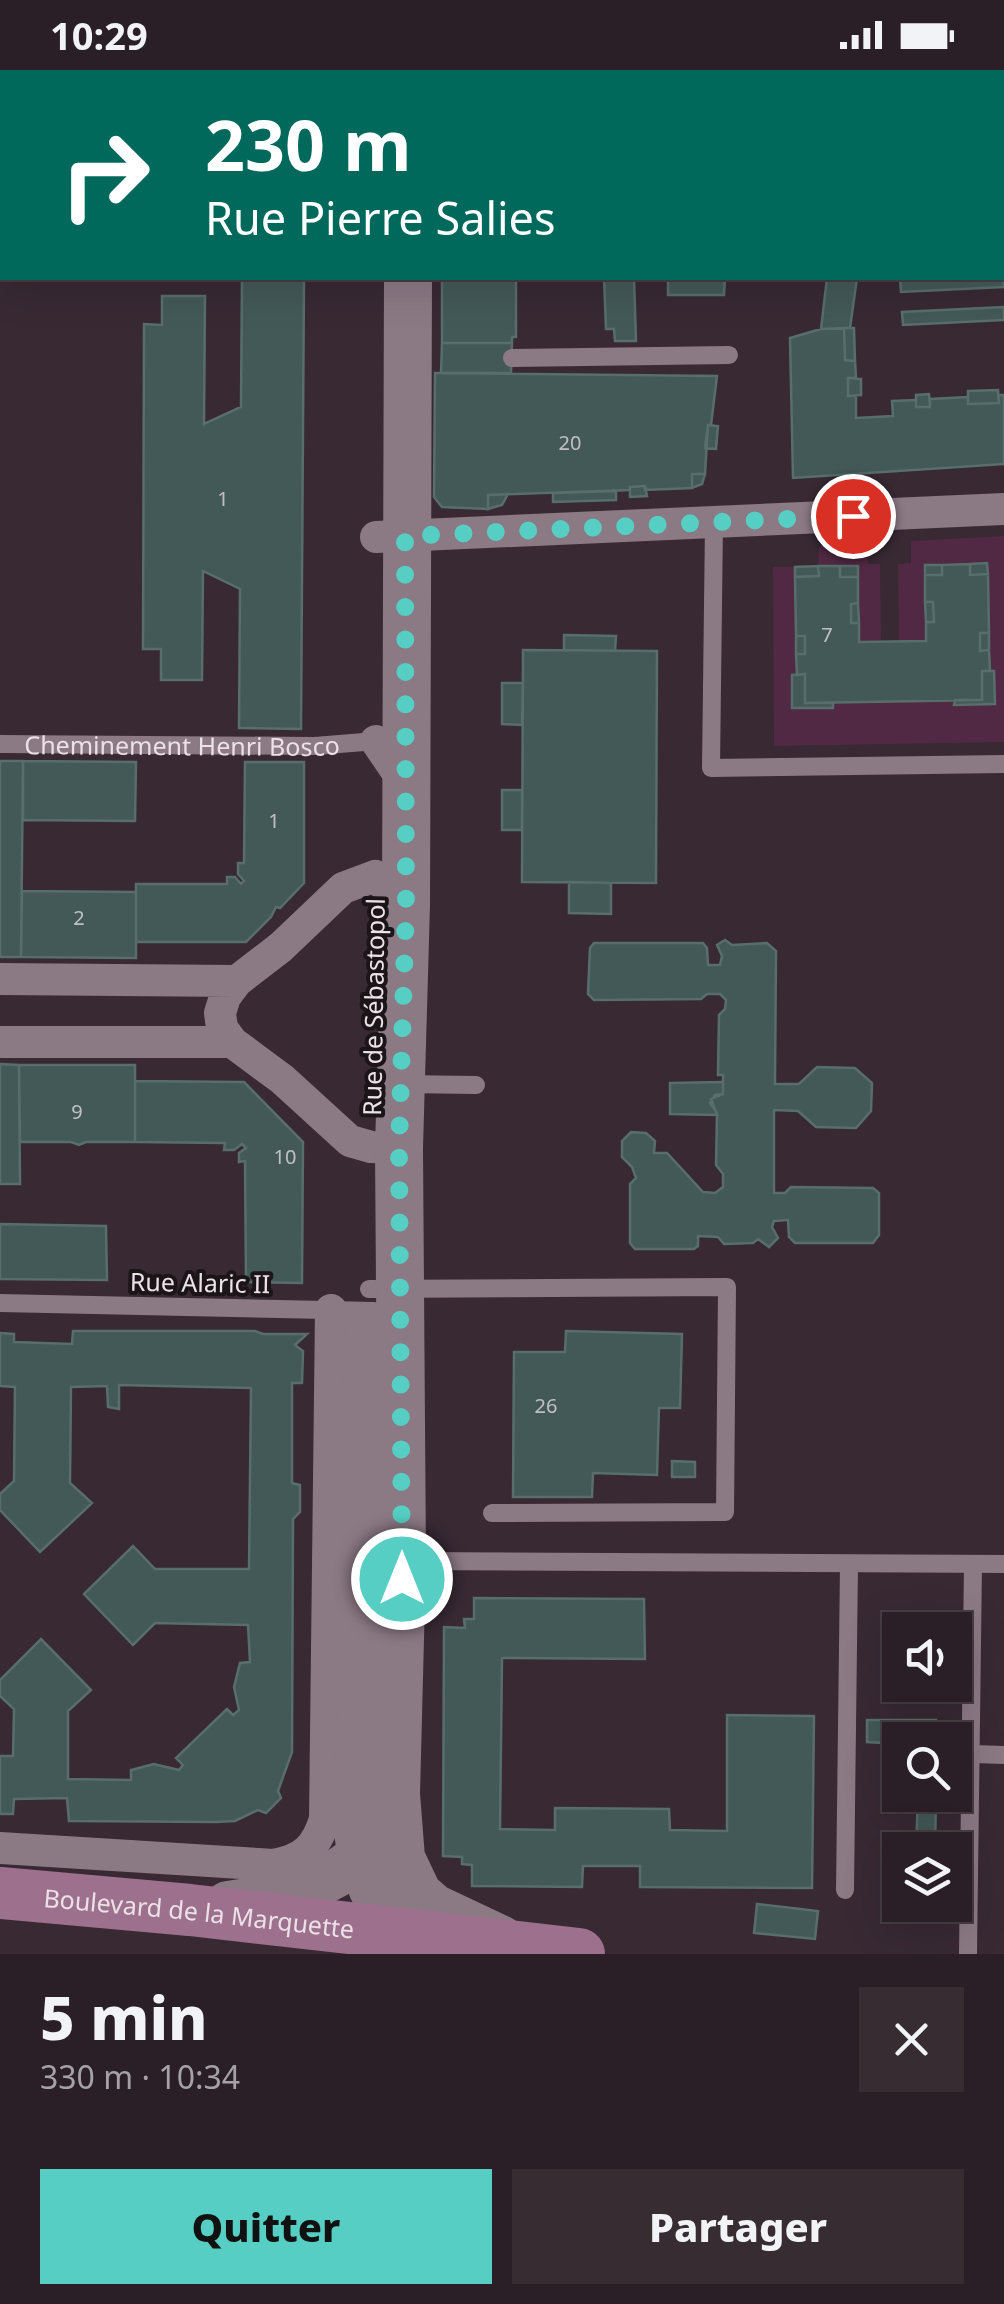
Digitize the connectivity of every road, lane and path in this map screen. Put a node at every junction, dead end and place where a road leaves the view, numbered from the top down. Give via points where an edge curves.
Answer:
1 (378, 280) edge
2 (408, 280) edge
3 (729, 355) dead end
4 (512, 358) dead end
5 (1004, 509) edge
6 (714, 523) junction
7 (391, 536) junction
8 (376, 741) junction
9 (0, 744) edge
10 (1004, 764) edge
11 (404, 782) junction
12 (390, 891) junction
13 (0, 979) edge
14 (237, 981) junction
15 (0, 1042) edge
16 (232, 1042) junction
17 (402, 1084) junction
18 (476, 1085) dead end
19 (385, 1148) junction
20 (374, 1302) junction
21 (0, 1303) edge
22 (492, 1513) dead end
23 (382, 1561) junction
24 (973, 1564) junction
25 (1004, 1564) edge
26 (849, 1565) junction
27 (972, 1754) joint
28 (1004, 1754) edge
29 (396, 1794) junction
30 (971, 1812) edge
31 (0, 1848) edge
32 (361, 1855) junction
33 (845, 1890) dead end
34 (0, 1893) edge
35 (190, 1910) junction
36 (408, 1934) junction
37 (522, 1948) junction
38 (579, 1954) edge
39 (968, 1954) edge

1 - 7 street, Rue de Sébastopol
2 - 7 street, Rue de Sébastopol via 416,359
3 - 4 lane
5 - 6 street
6 - 7 street
6 - 10 lane via 711,768
7 - 8 street, Rue de Sébastopol
7 - 11 street, Rue de Sébastopol
8 - 9 lane, Cheminement Henri Bosco
8 - 11 street, Cheminement Henri Bosco
8 - 12 street, Rue de Sébastopol
11 - 12 street, Rue de Sébastopol
12 - 14 street via 342,888
12 - 17 street, Rue de Sébastopol
12 - 19 street, Rue de Sébastopol
13 - 14 street
14 - 16 street via 220,1013
15 - 16 street
16 - 19 street via 350,1141
17 - 18 lane
17 - 19 street, Rue de Sébastopol
19 - 20 street, Rue de Sébastopol
20 - 21 lane, Rue Alaric II
20 - 22 lane, Rue Alaric II via 727,1287 725,1512
20 - 23 street, Rue de Sébastopol
20 - 31 street via 318,1839 294,1861 274,1865
23 - 26 lane
23 - 29 street, Rue de Sébastopol
23 - 32 street, Rue de Sébastopol
24 - 25 lane
24 - 26 lane
24 - 27 lane
26 - 33 lane
27 - 28 lane
29 - 32 street, Rue de Sébastopol
29 - 37 street, Rue de Sébastopol via 401,1858 418,1894 434,1908
30 - 39 lane
32 - 35 street, Rue de Sébastopol via 280,1898
32 - 36 street, Rue de Sébastopol via 372,1893
34 - 35 main road, Boulevard de la Marquette
35 - 36 main road, Boulevard de la Marquette
36 - 37 main road, Boulevard de la Marquette
37 - 38 main road, Boulevard de la Marquette

